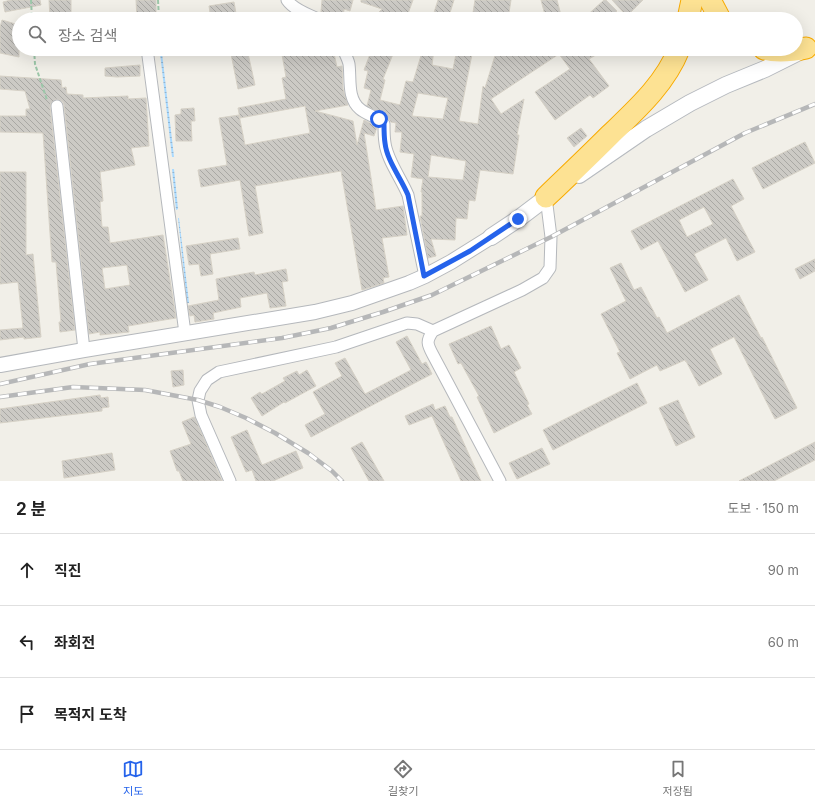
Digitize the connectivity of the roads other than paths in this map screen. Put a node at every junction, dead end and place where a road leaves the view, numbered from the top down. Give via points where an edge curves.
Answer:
1 (288, 0) edge
2 (692, 0) edge
3 (710, 0) edge
4 (302, 12) edge
5 (689, 12) edge
6 (716, 12) edge
7 (148, 56) dead end
8 (346, 56) edge
9 (676, 56) edge
10 (790, 56) edge
11 (58, 106) road end
12 (546, 197) junction
13 (491, 237) joint
14 (424, 276) junction
15 (433, 331) junction
16 (185, 333) junction
17 (84, 350) junction
18 (0, 365) edge
19 (230, 481) edge
20 (500, 481) edge

1 - 4 street
2 - 5 highway
3 - 6 highway
7 - 16 street
8 - 14 street via 354,103 360,110 384,124 385,144 390,159 408,195
9 - 12 highway via 661,82 645,101
10 - 12 main road via 690,103 646,129
11 - 17 street
12 - 13 main road
12 - 15 street via 551,237 550,268 543,278
13 - 14 street
14 - 16 street via 352,303
15 - 19 street via 407,323 336,347 219,372 207,380 198,400 201,415
15 - 20 street via 428,338 428,346
16 - 17 street
17 - 18 street

